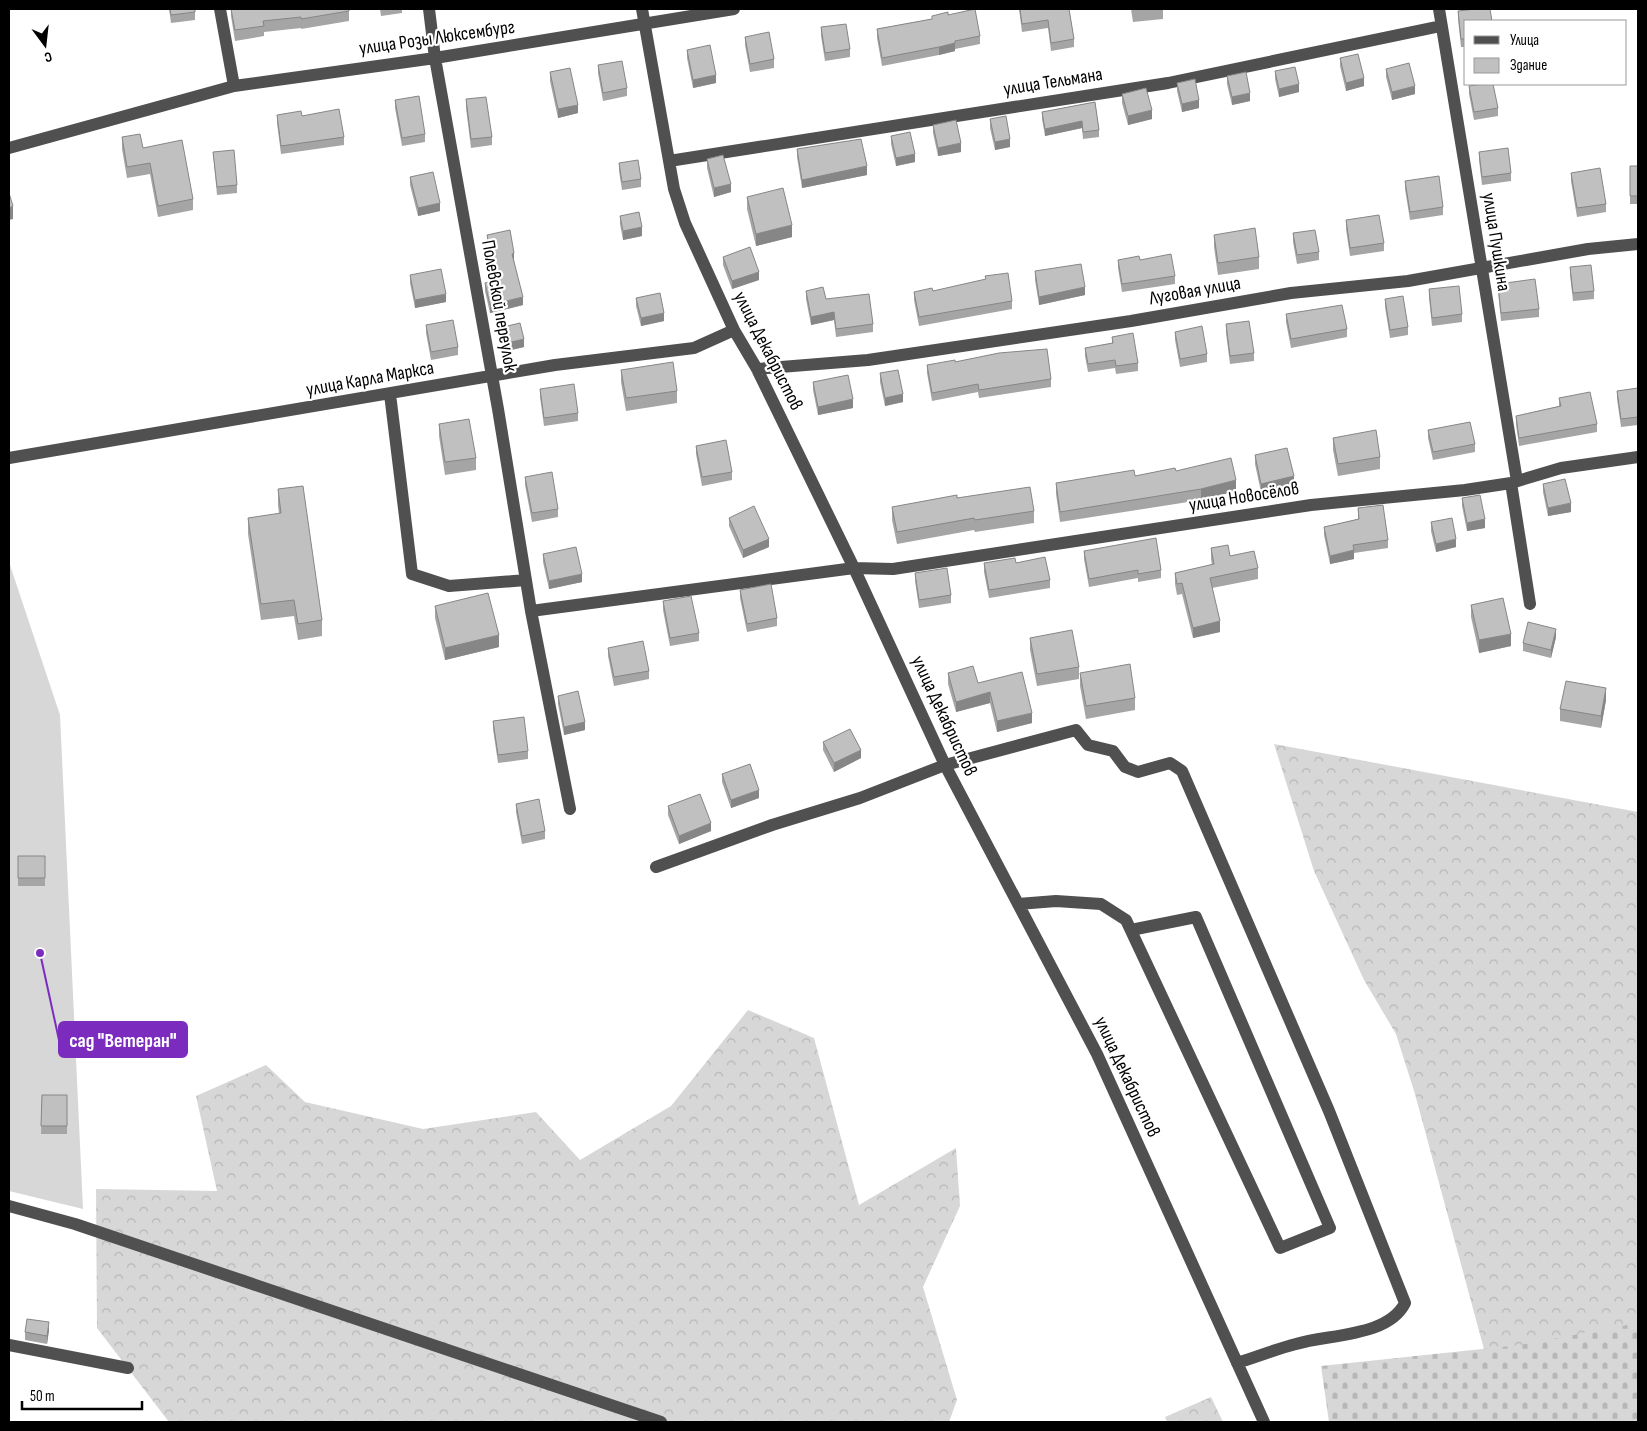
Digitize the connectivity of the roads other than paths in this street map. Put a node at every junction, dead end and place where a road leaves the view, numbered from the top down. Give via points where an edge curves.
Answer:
1 (220, 9) edge
2 (429, 9) edge
3 (642, 9) edge
4 (734, 9) edge
5 (1439, 9) edge
6 (644, 25) junction
7 (1441, 26) junction
8 (434, 58) junction
9 (234, 86) junction
10 (9, 148) edge
11 (669, 160) junction
12 (1638, 244) edge
13 (1482, 267) junction
14 (734, 330) junction
15 (757, 369) junction
16 (493, 378) junction
17 (390, 394) junction
18 (1638, 457) edge
19 (9, 458) edge
20 (1514, 482) junction
21 (854, 568) junction
22 (526, 580) junction
23 (1530, 604) dead end
24 (531, 611) junction
25 (944, 765) junction
26 (570, 809) dead end
27 (656, 867) dead end
28 (1018, 904) junction
29 (1131, 930) junction
30 (9, 1206) edge
31 (9, 1345) edge
32 (1237, 1364) junction
33 (128, 1368) dead end
34 (661, 1422) edge
35 (1264, 1422) edge

1 - 9 street
2 - 8 street, Полевской переулок
3 - 6 street, улица Декабристов
4 - 6 street, улица Розы Люксембург
5 - 7 street, улица Пушкина
6 - 8 street, улица Розы Люксембург
6 - 11 street, улица Декабристов
7 - 11 street, улица Тельмана via 1168,83
7 - 13 street, улица Пушкина
8 - 9 street, улица Розы Люксембург
8 - 16 street, Полевской переулок
9 - 10 street, улица Розы Люксембург
11 - 14 street, улица Декабристов via 685,224
12 - 13 street, Луговая улица
13 - 15 street, Луговая улица via 1408,281 1291,293 1132,321 868,360
13 - 20 street, улица Пушкина
14 - 15 street, улица Декабристов
14 - 16 street, улица Карла Маркса via 694,348 555,366
15 - 21 street, улица Декабристов
16 - 17 street, улица Карла Маркса
16 - 22 street, Полевской переулок
17 - 19 street, улица Карла Маркса
17 - 22 street via 412,574 449,586
18 - 20 street, улица Новосёлов via 1561,468
20 - 21 street, улица Новосёлов via 1311,505 894,569
20 - 23 street, улица Пушкина
21 - 24 street, улица Новосёлов
21 - 25 street, улица Декабристов
22 - 24 street, Полевской переулок
24 - 26 street, Полевской переулок
25 - 27 street via 860,798 772,825
25 - 28 street, улица Декабристов
25 - 32 street via 1076,730 1088,745 1113,752 1125,767 1138,772 1170,764 1182,771 1329,1111 1405,1304 1400,1314 1378,1326 1296,1344
28 - 29 street via 1056,901 1101,904 1126,920
28 - 32 street, улица Декабристов via 1097,1054
29 - 29 street via 1280,1248 1330,1228 1196,917
30 - 34 street via 75,1224
31 - 33 street
32 - 35 street, улица Декабристов

